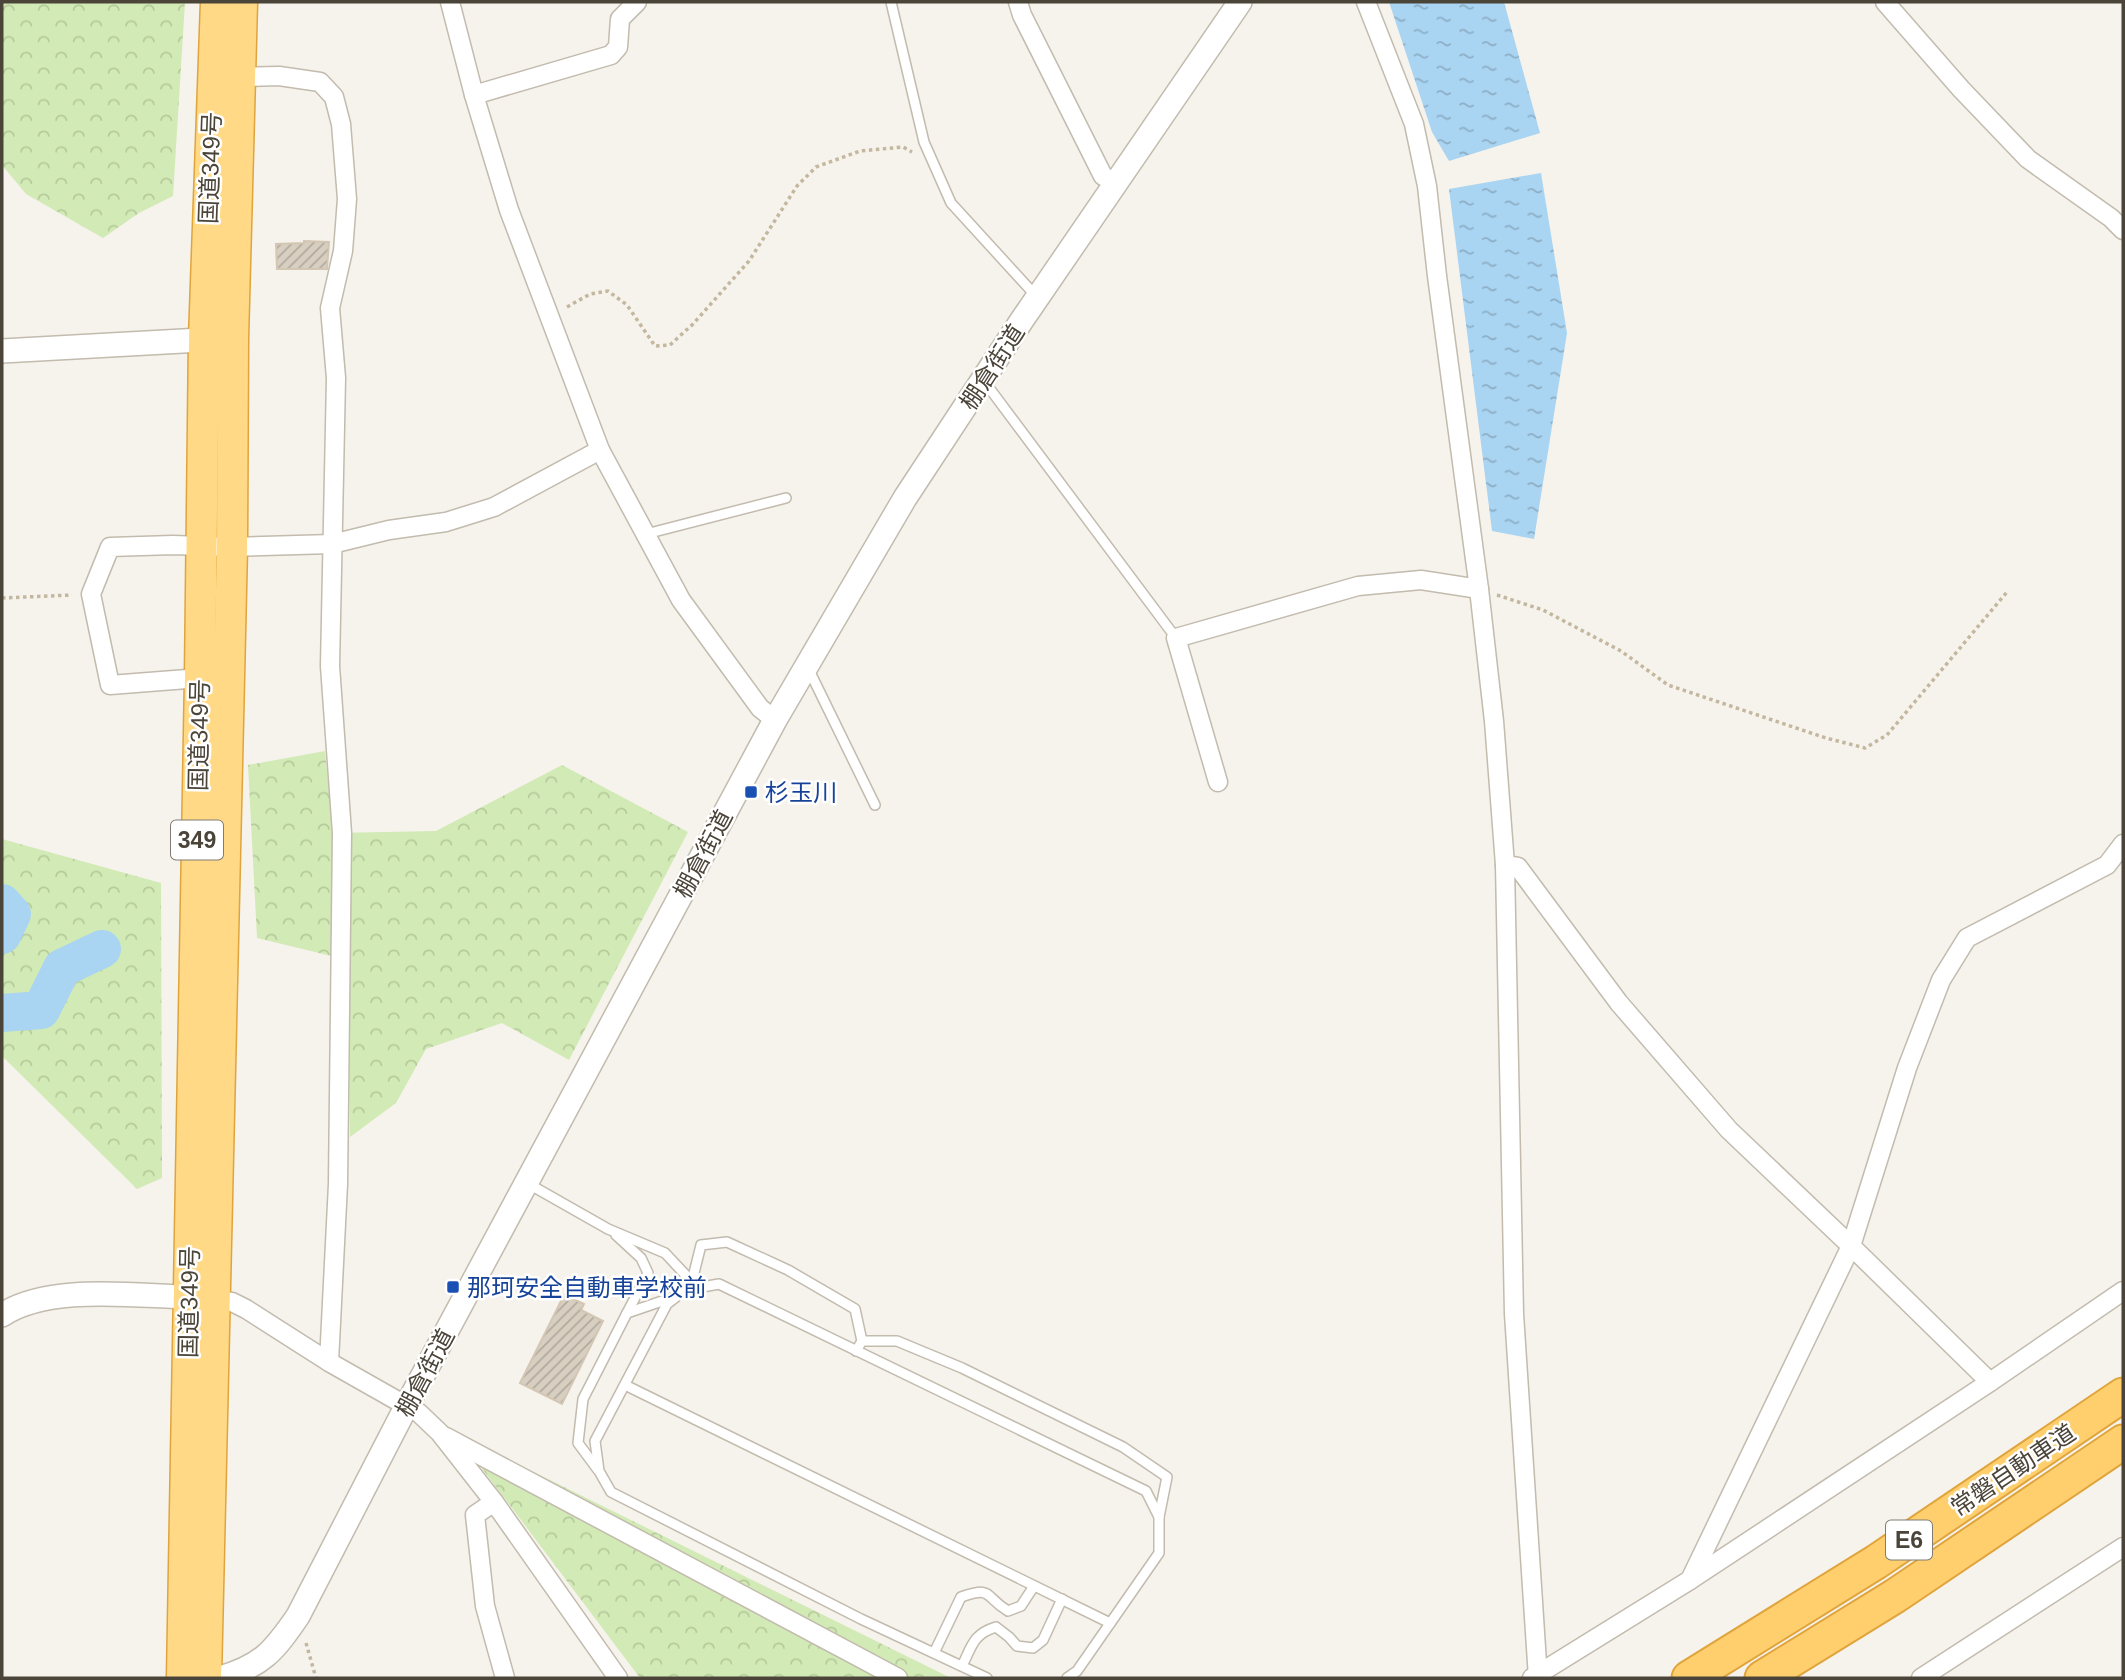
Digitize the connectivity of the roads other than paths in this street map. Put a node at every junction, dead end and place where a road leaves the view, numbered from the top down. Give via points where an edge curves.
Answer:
1 (216, 2) edge
2 (242, 2) edge
3 (450, 2) edge
4 (636, 2) edge
5 (891, 2) edge
6 (1018, 2) edge
7 (1240, 2) edge
8 (1366, 2) edge
9 (1885, 2) edge
10 (239, 77) junction
11 (474, 95) junction
12 (1115, 182) junction
13 (2123, 230) edge
14 (1037, 297) junction
15 (219, 339) junction
16 (2, 351) edge
17 (983, 380) junction
18 (600, 450) junction
19 (786, 498) dead end
20 (646, 534) junction
21 (331, 544) junction
22 (200, 546) junction
23 (232, 547) junction
24 (1479, 589) junction
25 (1176, 638) junction
26 (807, 666) junction
27 (200, 678) junction
28 (775, 720) junction
29 (1218, 782) dead end
30 (875, 805) dead end
31 (2123, 844) edge
32 (1505, 864) junction
33 (527, 1183) junction
34 (608, 1229) junction
35 (1852, 1246) junction
36 (697, 1288) junction
37 (2123, 1291) edge
38 (678, 1295) junction
39 (202, 1297) junction
40 (627, 1313) junction
41 (2, 1315) edge
42 (862, 1341) junction
43 (856, 1351) junction
44 (329, 1362) junction
45 (1990, 1382) junction
46 (625, 1385) junction
47 (2123, 1395) edge
48 (407, 1405) junction
49 (440, 1433) junction
50 (2123, 1442) edge
51 (599, 1471) junction
52 (494, 1502) junction
53 (1159, 1517) junction
54 (2123, 1547) edge
55 (1690, 1580) junction
56 (1034, 1586) junction
57 (1062, 1599) junction
58 (1110, 1623) junction
59 (934, 1653) junction
60 (962, 1666) junction
61 (1536, 1677) edge
62 (181, 1678) edge
63 (206, 1678) edge
64 (220, 1678) edge
65 (505, 1678) edge
66 (618, 1678) edge
67 (898, 1678) edge
68 (987, 1678) edge
69 (1067, 1678) edge
70 (1689, 1678) edge
71 (1762, 1678) edge
72 (1921, 1678) edge

1 - 15 highway, 国道349号 / 349
2 - 10 highway, 国道349号 / 349
3 - 11 street
4 - 11 street via 620,19 618,47 611,55
5 - 14 lane via 924,142 951,203
6 - 12 street via 1103,176
7 - 12 street, 棚倉街道
8 - 24 street via 1414,124 1427,186
9 - 13 street via 2028,159
10 - 15 highway, 国道349号 / 349
10 - 21 street via 320,82 334,97 341,124 347,199 343,251 330,308 337,378
11 - 18 street via 509,210
12 - 14 street, 棚倉街道
14 - 17 street, 棚倉街道
15 - 16 street
15 - 22 highway, 国道349号 / 349
15 - 23 highway, 国道349号 / 349
17 - 25 lane
17 - 26 street, 棚倉街道 via 905,498
18 - 20 street
18 - 21 street via 494,507 446,522
19 - 20 lane
20 - 28 street via 681,600 760,708
21 - 23 street
21 - 44 street via 330,666 342,833 338,1184
22 - 23 street
22 - 27 highway, 国道349号 / 349
22 - 27 street via 110,547 91,594 110,685
23 - 39 highway, 国道349号 / 349
24 - 25 street via 1421,580 1358,586
24 - 32 street
25 - 29 street
26 - 28 street, 棚倉街道
26 - 30 lane
27 - 39 highway, 国道349号 / 349
28 - 33 street, 棚倉街道
31 - 35 street via 2107,865 1968,938 1941,980 1907,1068
32 - 35 street via 1518,867 1619,1003 1729,1130
32 - 61 street via 1514,1314
33 - 34 lane
33 - 48 street, 棚倉街道
34 - 36 lane via 665,1253
34 - 40 lane via 642,1258 648,1273
35 - 45 street
35 - 55 street
36 - 38 lane
36 - 42 lane via 694,1273 701,1245 727,1242 855,1308
36 - 43 lane via 719,1284
37 - 45 street
38 - 40 lane
38 - 46 lane via 667,1304
39 - 41 street via 72,1294 40,1299
39 - 44 street via 246,1309
39 - 62 highway, 国道349号 / 349
39 - 63 highway, 国道349号 / 349
40 - 51 lane via 583,1399 578,1443
42 - 43 lane
42 - 53 lane via 897,1341 1123,1447 1167,1476
43 - 53 lane via 1146,1491
44 - 48 street
45 - 55 street
46 - 51 lane via 595,1441
46 - 56 lane
47 - 70 highway, 常磐自動車道 / E6 via 1876,1562
48 - 49 street
48 - 64 street, 棚倉街道 via 298,1616 277,1647 255,1665
49 - 52 street
49 - 67 street
50 - 71 highway, 常磐自動車道 / E6 via 1895,1596
51 - 59 lane via 611,1492
52 - 65 street via 475,1515 485,1605
52 - 66 street
53 - 58 lane via 1158,1553
54 - 72 street
55 - 61 street
56 - 57 lane
56 - 59 lane via 1021,1606 1007,1611 980,1591 961,1597
57 - 58 lane
57 - 60 lane via 1043,1640 1032,1648 1017,1646 996,1627 975,1639
58 - 69 lane via 1077,1671
59 - 60 lane
60 - 68 lane

